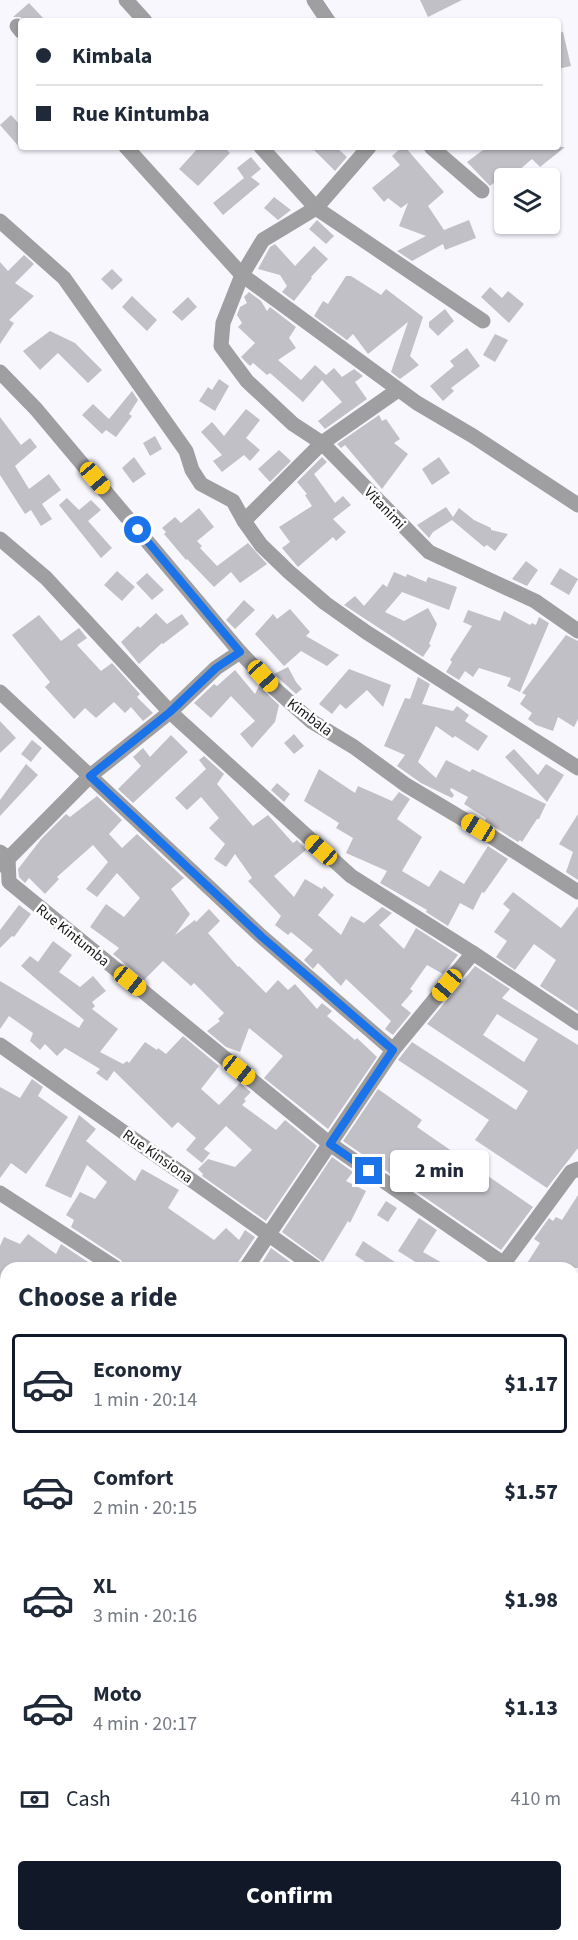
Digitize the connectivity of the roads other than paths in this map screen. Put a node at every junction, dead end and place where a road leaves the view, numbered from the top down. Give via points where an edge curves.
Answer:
1 (126, 0) edge
2 (314, 0) edge
3 (142, 18) edge
4 (326, 18) edge
5 (129, 150) edge
6 (264, 150) edge
7 (366, 150) edge
8 (434, 150) edge
9 (482, 191) dead end
10 (316, 208) junction
11 (0, 221) edge
12 (242, 275) junction
13 (483, 321) dead end
14 (0, 372) edge
15 (398, 390) junction
16 (322, 443) junction
17 (578, 505) edge
18 (244, 522) junction
19 (0, 539) edge
20 (578, 631) edge
21 (240, 652) junction
22 (0, 692) edge
23 (170, 712) junction
24 (578, 768) edge
25 (90, 776) junction
26 (3, 859) edge
27 (578, 892) edge
28 (473, 953) junction
29 (578, 1023) edge
30 (0, 1045) edge
31 (393, 1050) junction
32 (330, 1144) junction
33 (578, 1169) edge
34 (0, 1193) edge
35 (270, 1234) junction
36 (107, 1262) edge
37 (250, 1262) edge
38 (308, 1262) edge
39 (503, 1262) edge
40 (509, 1262) edge

1 - 3 street
2 - 4 street
5 - 12 street
6 - 10 street
7 - 10 street
8 - 9 street
10 - 12 street via 262,240
10 - 13 street
11 - 18 street via 64,278 186,451 201,484 233,501
12 - 15 street
12 - 16 street, Vitanimi via 223,323 221,346 247,381 293,424
14 - 21 street, Kimbala via 36,409
15 - 16 street
15 - 17 street
16 - 18 street
16 - 20 street, Vitanimi via 429,552 535,601
18 - 24 street via 268,552 325,603
19 - 23 street via 46,578
21 - 23 street via 216,668
21 - 27 street, Kimbala via 311,721
22 - 25 street
23 - 25 street
23 - 28 street via 351,876
25 - 26 street
25 - 31 street via 262,937
26 - 32 street, Rue Kintumba via 9,882
28 - 29 street
28 - 31 street
30 - 35 street, Rue Kinsiona
31 - 32 street
32 - 35 street
32 - 39 street, Rue Kintumba
33 - 40 street via 571,1172
34 - 36 street
35 - 37 street
35 - 38 street, Rue Kinsiona

